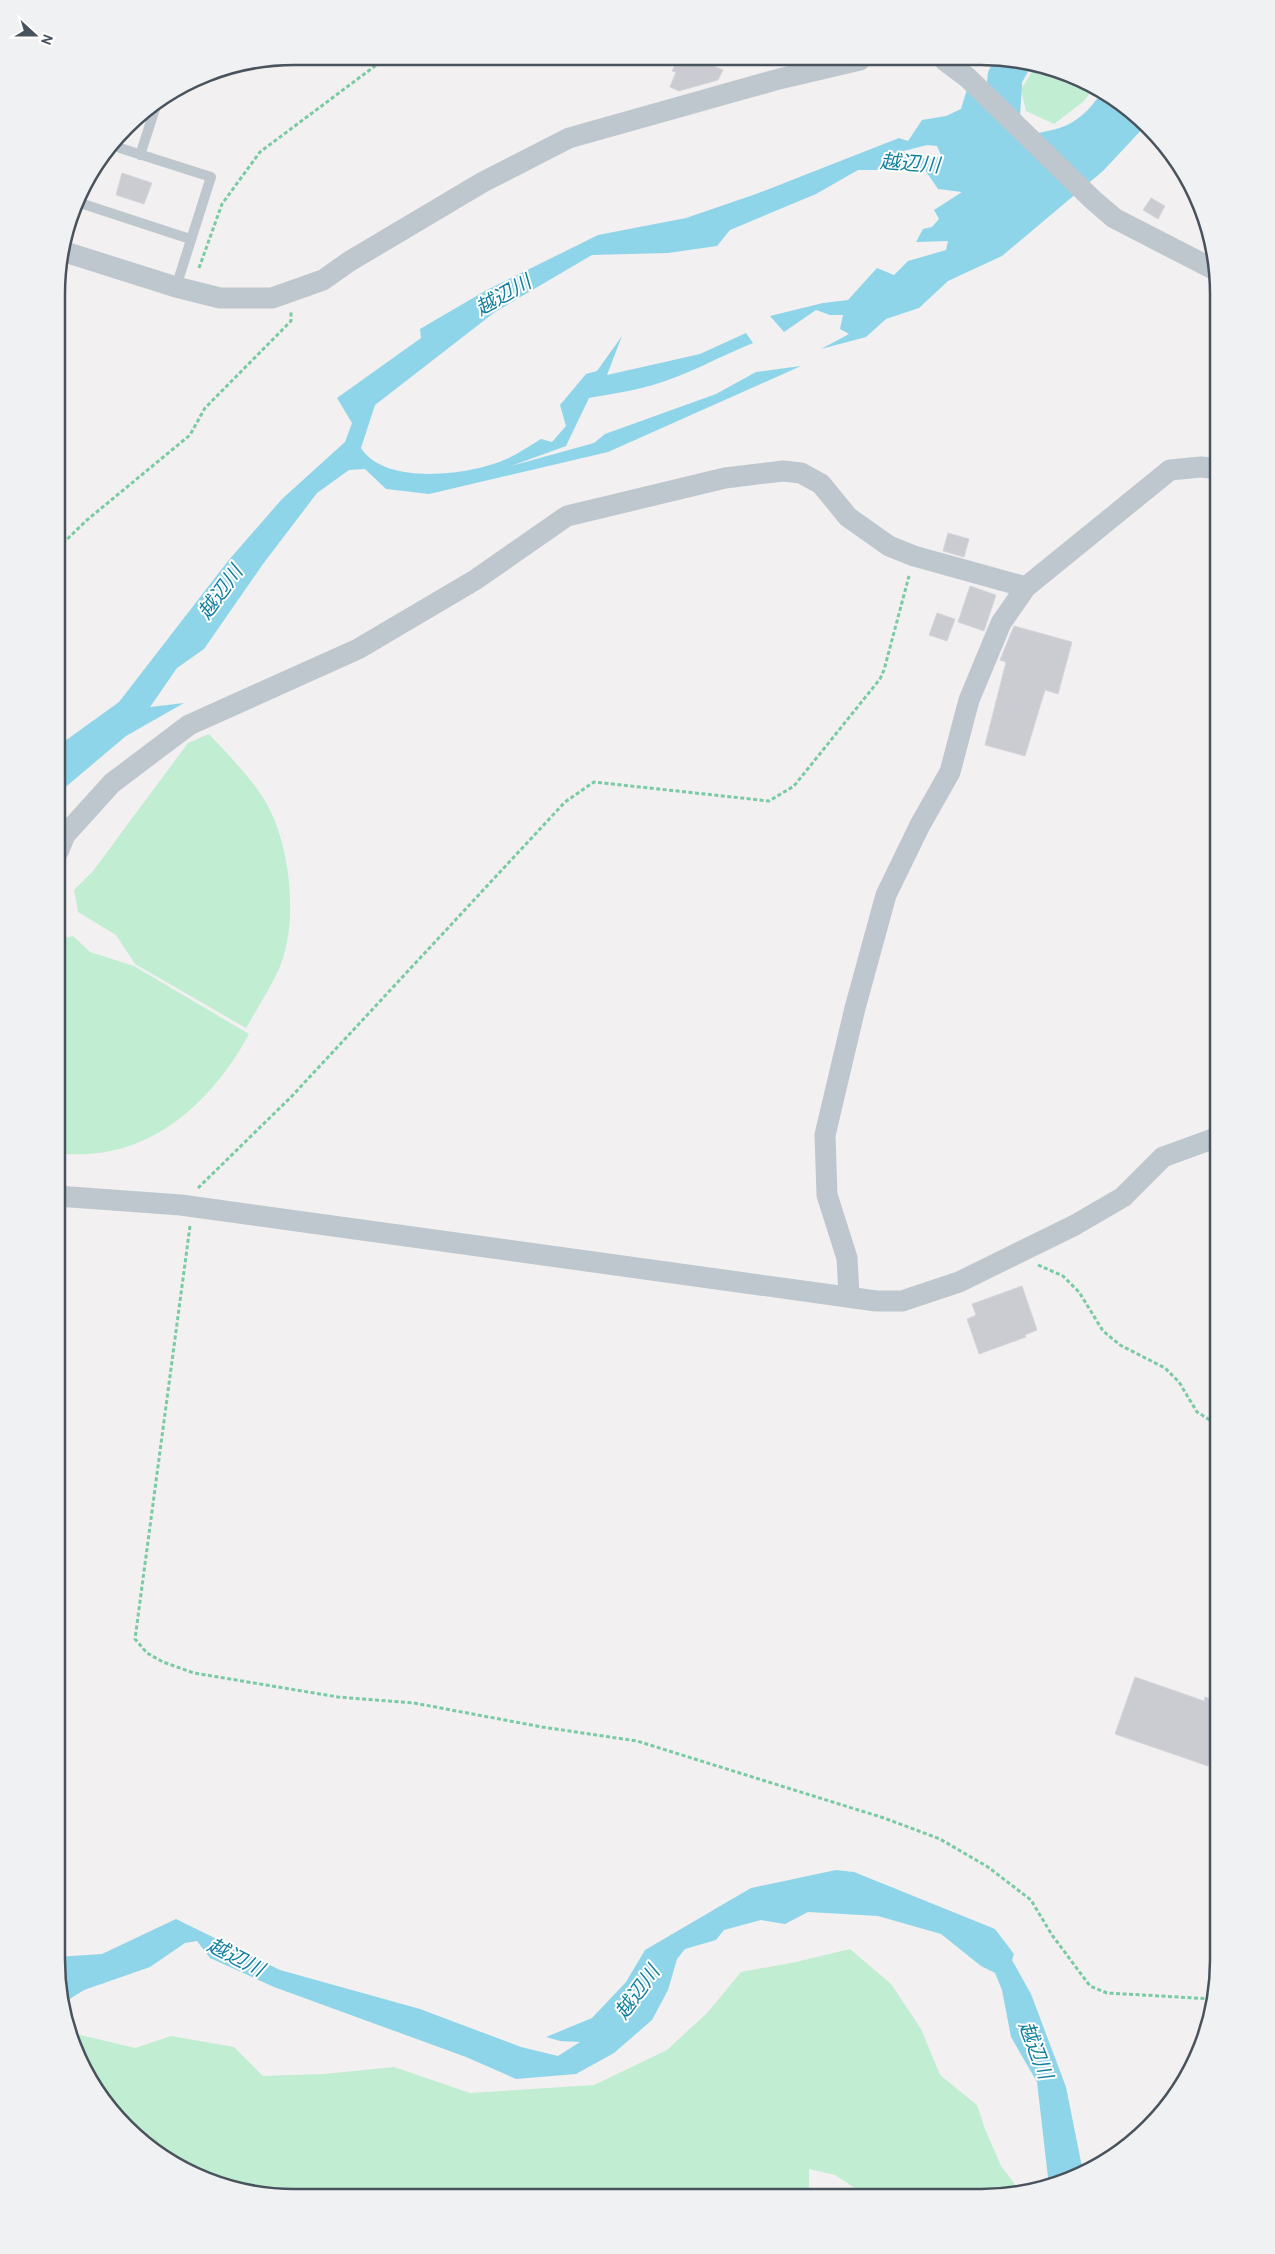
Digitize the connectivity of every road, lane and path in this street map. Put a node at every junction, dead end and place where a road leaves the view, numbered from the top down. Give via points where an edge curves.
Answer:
1 (377, 65) edge
2 (840, 65) edge
3 (951, 65) edge
4 (154, 113) edge
5 (120, 148) dead end
6 (140, 155) junction
7 (83, 204) edge
8 (190, 239) junction
9 (68, 253) edge
10 (1208, 267) edge
11 (184, 288) junction
12 (289, 293) junction
13 (1210, 467) edge
14 (65, 541) edge
15 (914, 556) junction
16 (1026, 587) junction
17 (65, 835) edge
18 (1210, 1140) edge
19 (65, 1195) edge
20 (187, 1206) junction
21 (1012, 1256) junction
22 (849, 1296) junction
23 (1210, 1420) edge
24 (1207, 1999) edge

1 - 11 path via 260,152 222,204
2 - 12 street via 570,138 483,182 323,280
3 - 10 street via 1114,218
4 - 6 lane
5 - 6 lane
6 - 8 lane via 211,177
7 - 8 lane
8 - 11 lane
9 - 11 street
11 - 12 street via 220,298 272,298
12 - 14 path via 291,321 205,408 190,435
13 - 16 street via 1170,470
15 - 16 street
15 - 17 street via 889,546 848,517 821,484 801,473 783,471 725,478 567,516 475,580 358,649 189,725 112,783
15 - 20 path via 880,678 794,786 769,801 594,782 565,802
16 - 22 street via 1001,623 969,700 950,772 886,895 855,1008 825,1135 827,1194 847,1258
18 - 21 street via 1162,1156 1123,1197
19 - 20 street
20 - 22 street
20 - 24 path via 136,1639 147,1653 163,1662 203,1675 338,1697 414,1703 637,1741 865,1812 940,1839 988,1867 1031,1900 1090,1986 1107,1993
21 - 22 street via 959,1282 902,1301
21 - 23 path via 1063,1276 1079,1292 1103,1331 1120,1345 1166,1368 1180,1382 1197,1412

